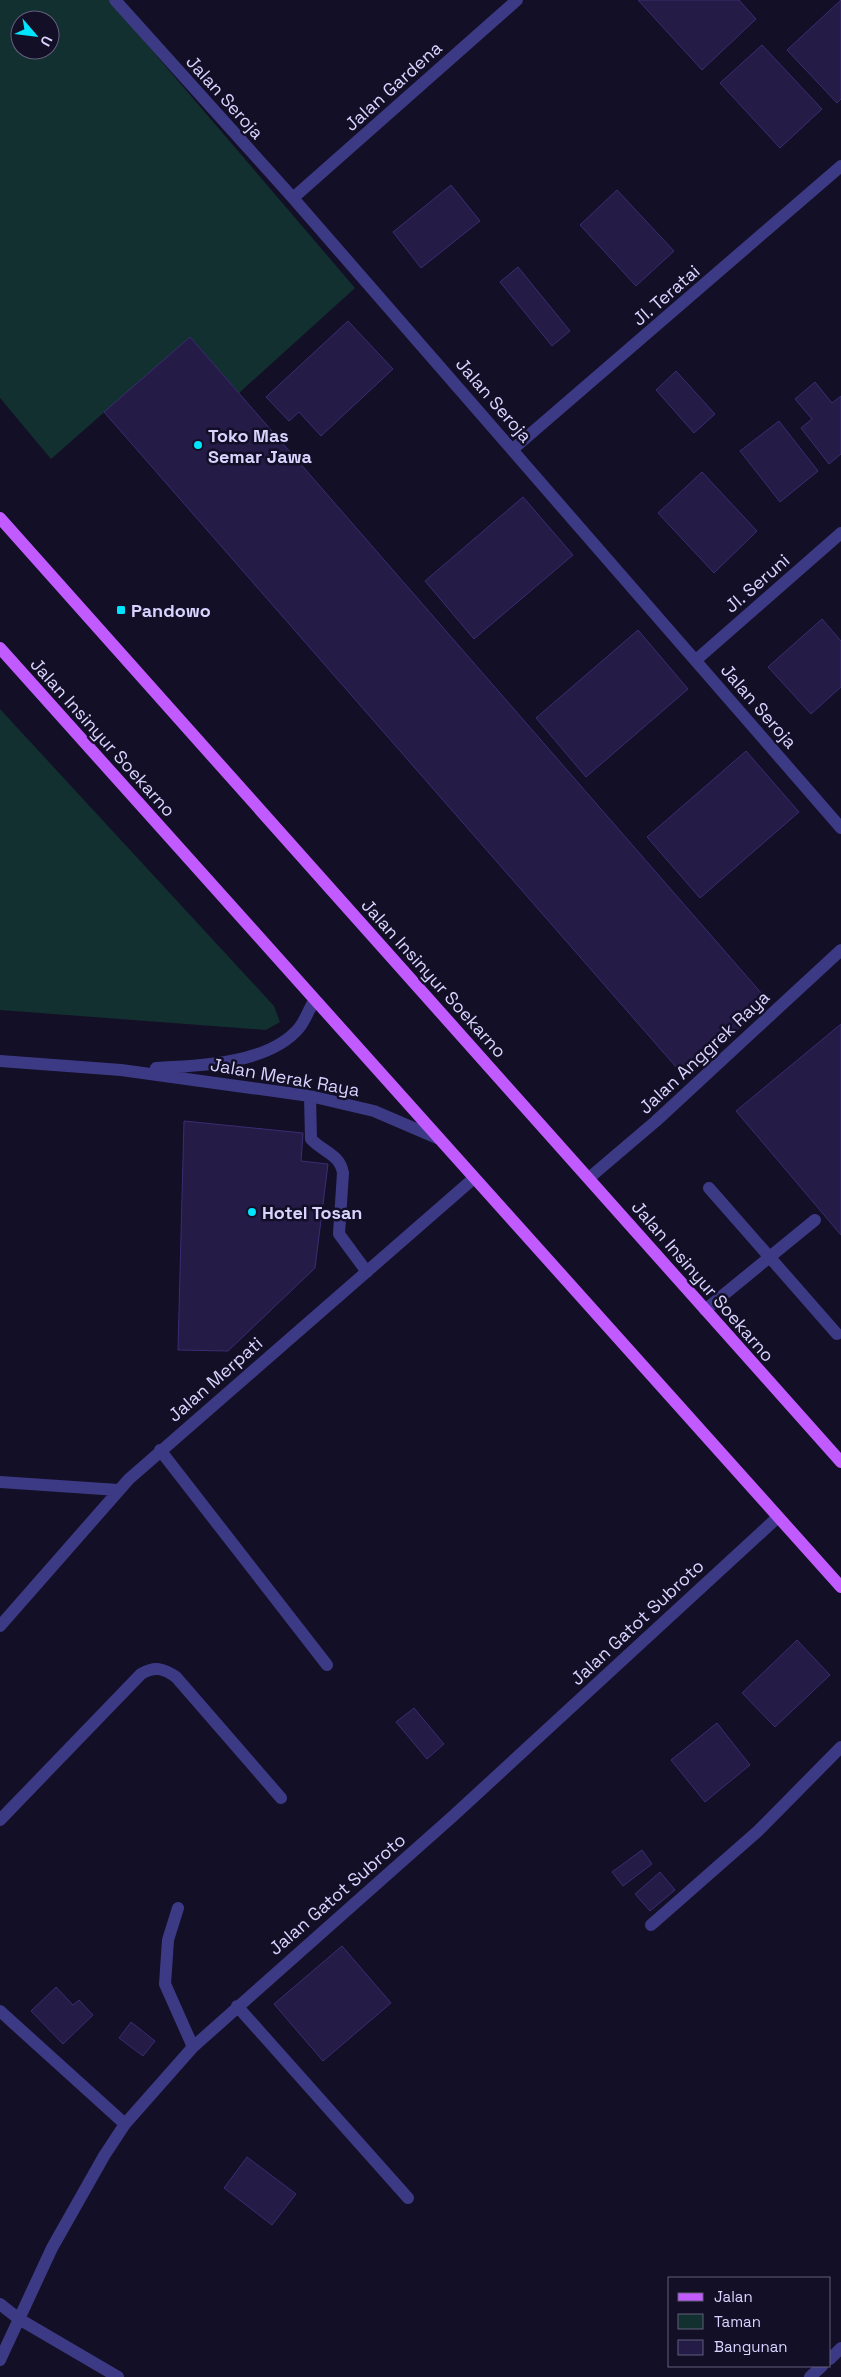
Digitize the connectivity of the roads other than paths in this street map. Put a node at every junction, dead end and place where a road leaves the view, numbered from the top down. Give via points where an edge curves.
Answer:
1 (115, 0) edge
2 (517, 0) edge
3 (841, 166) edge
4 (293, 198) junction
5 (513, 450) junction
6 (0, 518) edge
7 (841, 533) edge
8 (0, 648) edge
9 (696, 660) junction
10 (841, 828) edge
11 (841, 950) edge
12 (314, 1000) junction
13 (0, 1061) edge
14 (122, 1070) junction
15 (310, 1096) junction
16 (437, 1138) junction
17 (589, 1178) junction
18 (473, 1179) junction
19 (709, 1188) dead end
20 (815, 1220) dead end
21 (770, 1257) junction
22 (367, 1272) junction
23 (705, 1310) junction
24 (837, 1334) dead end
25 (160, 1450) junction
26 (841, 1462) edge
27 (0, 1482) edge
28 (118, 1490) junction
29 (778, 1517) junction
30 (841, 1587) edge
31 (0, 1626) edge
32 (326, 1665) dead end
33 (841, 1747) edge
34 (281, 1798) dead end
35 (0, 1820) edge
36 (178, 1908) dead end
37 (651, 1925) dead end
38 (237, 2006) junction
39 (0, 2011) edge
40 (193, 2047) junction
41 (125, 2124) junction
42 (408, 2198) dead end
43 (0, 2304) edge
44 (19, 2319) junction
45 (841, 2348) edge
46 (831, 2358) edge
47 (0, 2360) edge
48 (821, 2367) edge
49 (118, 2377) edge
50 (810, 2377) edge

1 - 4 street, Jalan Seroja
2 - 4 street, Jalan Gardena
3 - 5 street, Jl. Teratai
4 - 5 street, Jalan Seroja
5 - 9 street, Jalan Seroja
6 - 17 main road, Jalan Insinyur Soekarno
7 - 9 street, Jl. Seruni
8 - 12 main road, Jalan Insinyur Soekarno
9 - 10 street, Jalan Seroja
11 - 17 street, Jalan Anggrek Raya via 656,1121
12 - 14 street, Jalan Merak Raya via 300,1028 279,1045 247,1057 210,1066
12 - 16 main road, Jalan Insinyur Soekarno
13 - 14 street, Jalan Merak Raya
14 - 15 street, Jalan Merak Raya
15 - 16 street, Jalan Merak Raya via 374,1111
15 - 22 street via 311,1140 336,1157 344,1173 339,1234
16 - 18 main road, Jalan Insinyur Soekarno
17 - 23 main road, Jalan Insinyur Soekarno
18 - 22 street, Jalan Merpati
18 - 29 main road, Jalan Insinyur Soekarno
19 - 21 street
20 - 21 street
21 - 23 street
21 - 24 street
22 - 25 street, Jalan Merpati
23 - 26 main road, Jalan Insinyur Soekarno
25 - 28 street, Jalan Merpati
25 - 32 street
27 - 28 street
28 - 31 street, Jalan Merpati
29 - 30 main road, Jalan Insinyur Soekarno
29 - 38 street, Jalan Gatot Subroto via 452,1817
33 - 37 street via 758,1831
34 - 35 street via 176,1678 164,1670 152,1668 140,1674
36 - 40 street via 168,1940 165,1984
38 - 40 street, Jalan Gatot Subroto
38 - 42 street
39 - 41 street
40 - 41 street, Jalan Gatot Subroto
41 - 44 street, Jalan Gatot Subroto via 81,2193
43 - 44 street
44 - 47 street, Jalan Gatot Subroto
44 - 49 street
45 - 46 street
48 - 50 street

